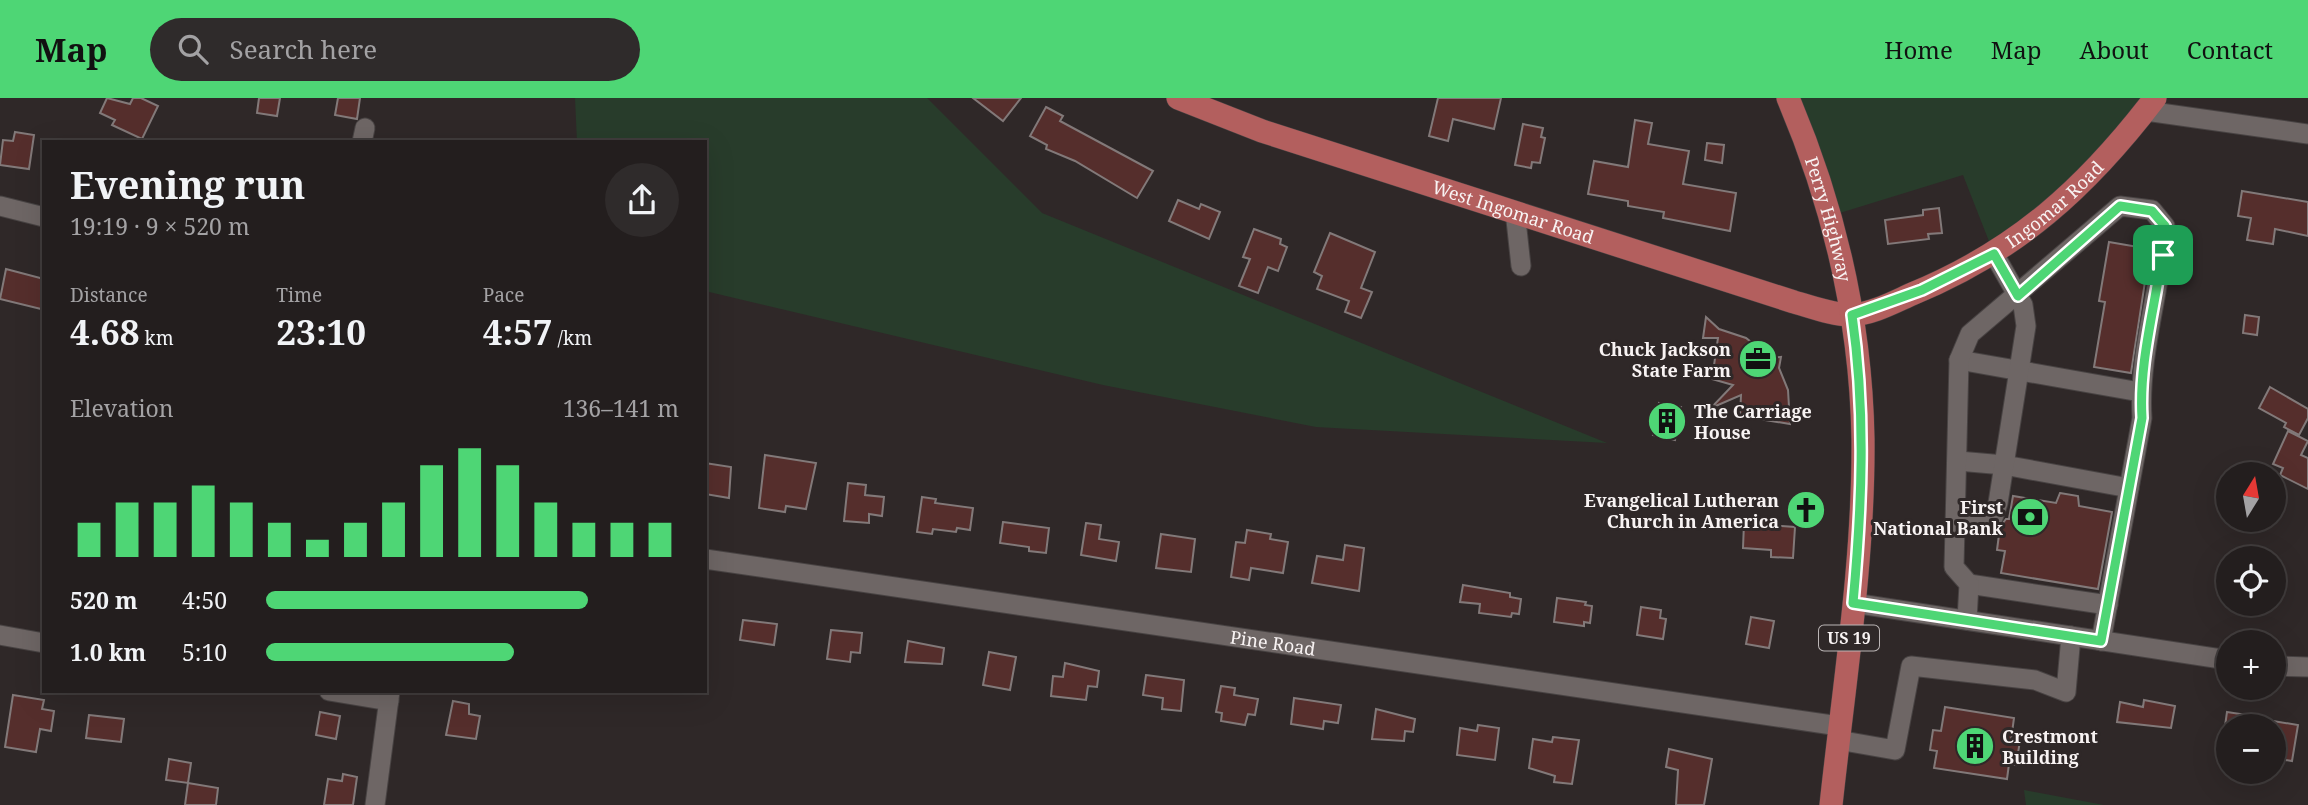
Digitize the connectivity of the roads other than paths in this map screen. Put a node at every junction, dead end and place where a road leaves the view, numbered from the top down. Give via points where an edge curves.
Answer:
1 (1178, 98) edge
2 (1788, 98) edge
3 (2150, 104) edge
4 (2308, 134) edge
5 (0, 205) edge
6 (1515, 211) junction
7 (42, 216) edge
8 (1994, 254) junction
9 (1521, 266) dead end
10 (2018, 296) junction
11 (1852, 315) junction
12 (1959, 360) junction
13 (2018, 373) junction
14 (2140, 393) junction
15 (1958, 461) junction
16 (2004, 465) junction
17 (2129, 488) junction
18 (1957, 525) junction
19 (707, 559) edge
20 (1969, 584) junction
21 (1853, 603) junction
22 (2108, 605) junction
23 (1967, 620) junction
24 (0, 635) edge
25 (2071, 636) junction
26 (2101, 641) junction
27 (42, 643) edge
28 (2216, 658) edge
29 (2286, 666) edge
30 (2308, 667) edge
31 (353, 693) edge
32 (389, 696) edge
33 (1839, 733) junction
34 (375, 805) edge
35 (1831, 805) edge

1 - 6 main road, West Ingomar Road via 1262,131
2 - 11 main road, Perry Highway / US 19 via 1826,204
3 - 4 street
3 - 8 main road, Ingomar Road via 2075,192
5 - 7 street
6 - 9 street
6 - 11 main road, West Ingomar Road via 1794,302
8 - 10 street
8 - 11 main road, Ingomar Road via 1922,290
10 - 12 street via 1970,334
10 - 13 street via 2026,316
10 - 14 street via 2120,206 2152,211 2165,226 2164,246
11 - 21 main road, Perry Highway / US 19 via 1863,440
12 - 13 street
12 - 15 street
13 - 14 street
13 - 16 street
14 - 17 street via 2142,418
15 - 16 street
15 - 18 street
16 - 17 street
16 - 18 street via 1993,518
17 - 22 street
18 - 20 street via 1954,567
19 - 33 street, Pine Road
20 - 22 street
20 - 23 street
21 - 23 street
21 - 33 main road, Perry Highway / US 19
22 - 26 street
23 - 25 street
24 - 27 street
25 - 26 street
25 - 33 street, Pine Road via 2066,692 2035,680 1911,666 1895,750
26 - 28 street
29 - 30 street
31 - 32 street
32 - 34 street
33 - 35 main road, Perry Highway / US 19

